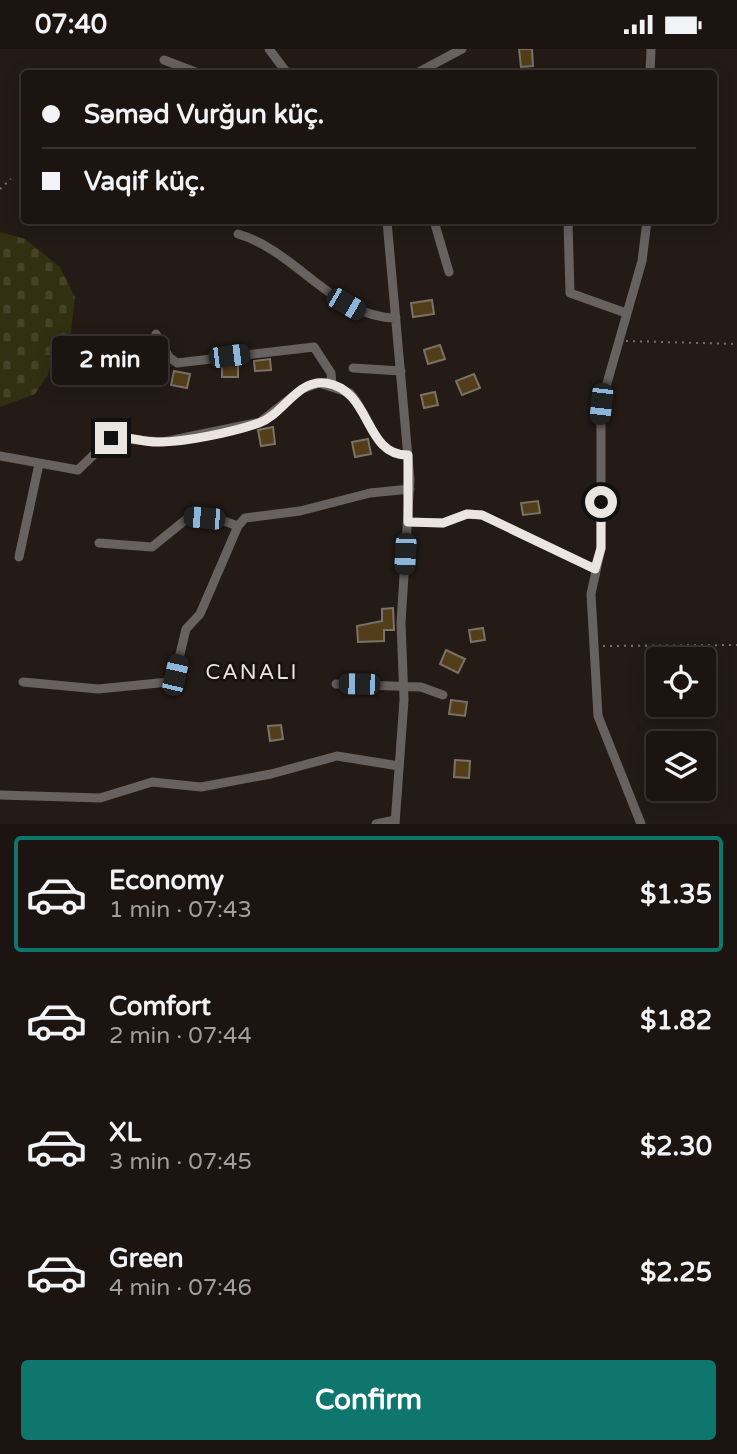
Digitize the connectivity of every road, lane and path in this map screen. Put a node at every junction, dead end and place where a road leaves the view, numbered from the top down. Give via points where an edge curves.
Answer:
1 (269, 49) edge
2 (462, 49) edge
3 (651, 49) edge
4 (164, 60) dead end
5 (190, 70) edge
6 (285, 70) edge
7 (423, 70) edge
8 (650, 70) edge
9 (10, 179) dead end
10 (0, 189) edge
11 (387, 224) edge
12 (435, 224) edge
13 (568, 224) edge
14 (647, 224) edge
15 (238, 234) dead end
16 (449, 272) dead end
17 (626, 313) junction
18 (396, 318) junction
19 (156, 334) dead end
20 (618, 340) junction
21 (737, 344) edge
22 (353, 368) dead end
23 (401, 371) junction
24 (332, 385) junction
25 (408, 455) junction
26 (0, 456) edge
27 (39, 464) junction
28 (410, 489) junction
29 (408, 522) junction
30 (238, 526) junction
31 (99, 543) dead end
32 (19, 557) dead end
33 (595, 569) junction
34 (737, 645) edge
35 (591, 646) junction
36 (23, 682) dead end
37 (336, 684) dead end
38 (404, 685) junction
39 (443, 695) dead end
40 (399, 767) junction
41 (0, 795) edge
42 (395, 822) edge
43 (376, 824) edge
44 (641, 824) edge

1 - 6 street
2 - 7 street
3 - 8 street
4 - 5 street
9 - 10 path
11 - 18 street
12 - 16 street
13 - 17 street via 570,293
14 - 17 street via 642,261
15 - 18 street via 267,246 359,311
17 - 20 street
18 - 23 street
19 - 24 street via 169,358 177,363 314,347 331,373
20 - 21 path
20 - 33 street via 601,404 601,548
22 - 23 street
23 - 25 street
24 - 25 street via 357,401 383,448
24 - 27 street via 309,385 260,422 163,442 111,438 78,470
25 - 28 street
26 - 27 street
27 - 32 street
28 - 29 street
28 - 30 street via 252,516
29 - 33 street via 443,523 467,514 482,515
29 - 38 street via 401,623
30 - 31 street via 189,517 152,547
30 - 36 street via 200,614 186,629 175,675 169,682 98,689
33 - 35 street
34 - 35 path
35 - 44 street via 598,716
37 - 38 street
38 - 39 street
38 - 40 street
40 - 41 street via 337,757 201,787 152,782 100,798
40 - 42 street
42 - 43 street

